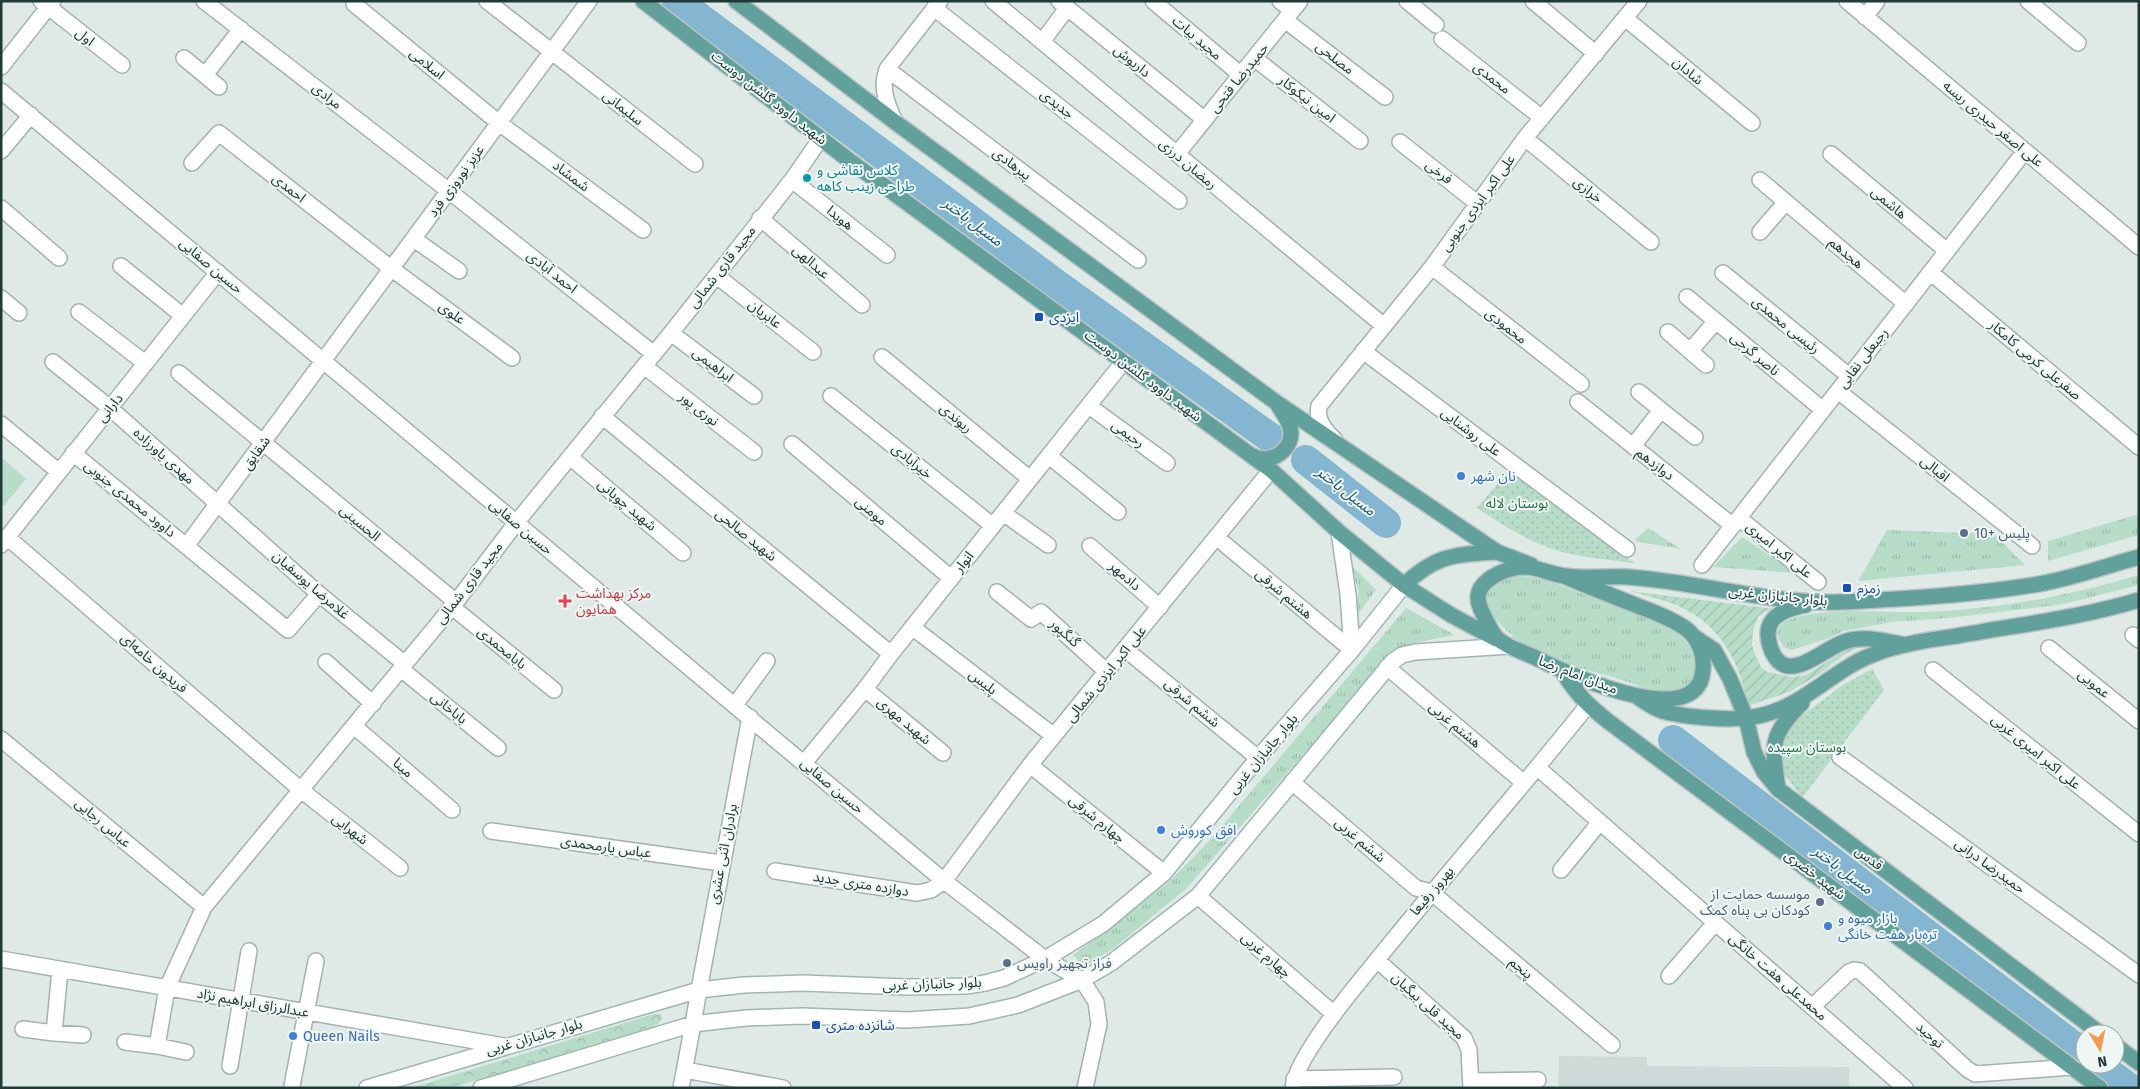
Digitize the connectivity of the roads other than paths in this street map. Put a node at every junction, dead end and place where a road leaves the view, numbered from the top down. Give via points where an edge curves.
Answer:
1 (204, 1) edge
2 (488, 1) edge
3 (589, 1) edge
4 (643, 1) edge
5 (736, 1) edge
6 (993, 1) edge
7 (1153, 1) edge
8 (1280, 1) edge
9 (1407, 1) edge
10 (1533, 1) edge
11 (1639, 1) edge
12 (1847, 1) edge
13 (1877, 1) edge
14 (2028, 1) edge
15 (47, 3) edge
16 (938, 3) edge
17 (354, 4) dead end
18 (1063, 4) edge
19 (223, 7) edge
20 (1292, 11) edge
21 (1865, 16) junction
22 (1625, 18) junction
23 (241, 29) junction
24 (1042, 42) junction
25 (2078, 44) dead end
26 (551, 52) junction
27 (1596, 54) junction
28 (184, 58) dead end
29 (1254, 58) junction
30 (122, 66) dead end
31 (1, 67) edge
32 (887, 69) junction
33 (205, 75) junction
34 (1240, 75) junction
35 (220, 87) dead end
36 (1, 90) edge
37 (1385, 97) dead end
38 (31, 115) junction
39 (1542, 118) junction
40 (1205, 120) junction
41 (895, 122) junction
42 (499, 123) junction
43 (1752, 123) dead end
44 (821, 138) junction
45 (1525, 138) junction
46 (1360, 141) dead end
47 (1400, 142) dead end
48 (2025, 151) junction
49 (1, 152) edge
50 (1177, 154) junction
51 (1831, 154) dead end
52 (192, 163) dead end
53 (695, 164) dead end
54 (792, 180) junction
55 (1760, 180) dead end
56 (449, 191) junction
57 (1179, 201) dead end
58 (1786, 202) junction
59 (1478, 203) junction
60 (1, 208) edge
61 (760, 218) junction
62 (643, 230) dead end
63 (1760, 232) dead end
64 (414, 239) junction
65 (2137, 240) edge
66 (1651, 242) dead end
67 (1947, 251) junction
68 (887, 255) dead end
69 (59, 258) dead end
70 (1138, 260) dead end
71 (121, 266) dead end
72 (1432, 267) junction
73 (392, 269) junction
74 (459, 271) dead end
75 (218, 272) junction
76 (1930, 272) junction
77 (1723, 273) dead end
78 (717, 276) junction
79 (1687, 297) dead end
80 (1, 298) edge
81 (1906, 304) junction
82 (862, 305) dead end
83 (79, 312) dead end
84 (19, 313) dead end
85 (183, 316) junction
86 (1716, 321) junction
87 (1384, 326) junction
88 (1668, 332) dead end
89 (671, 333) junction
90 (1364, 351) junction
91 (1690, 351) junction
92 (813, 352) dead end
93 (654, 354) junction
94 (882, 357) dead end
95 (512, 358) dead end
96 (324, 361) junction
97 (53, 362) dead end
98 (1124, 362) junction
99 (145, 363) junction
100 (1706, 364) dead end
101 (644, 366) junction
102 (179, 373) dead end
103 (1849, 376) junction
104 (1581, 384) dead end
105 (1838, 391) junction
106 (1640, 392) dead end
107 (754, 396) dead end
108 (831, 396) dead end
109 (1578, 402) dead end
110 (1277, 403) junction
111 (1089, 406) junction
112 (110, 408) junction
113 (1661, 410) junction
114 (1823, 410) junction
115 (602, 416) junction
116 (1, 424) edge
117 (1696, 437) dead end
118 (263, 443) junction
119 (792, 444) dead end
120 (1633, 446) junction
121 (2139, 447) edge
122 (1347, 449) junction
123 (754, 452) dead end
124 (74, 453) junction
125 (1249, 454) junction
126 (1049, 456) junction
127 (570, 457) junction
128 (1167, 462) dead end
129 (1271, 470) junction
130 (59, 472) junction
131 (1030, 479) junction
132 (218, 504) junction
133 (1118, 512) dead end
134 (1003, 513) junction
135 (1736, 522) junction
136 (516, 523) junction
137 (993, 526) junction
138 (1339, 532) junction
139 (1216, 537) junction
140 (4, 541) edge
141 (187, 545) junction
142 (1048, 545) dead end
143 (1090, 546) dead end
144 (2032, 546) dead end
145 (1627, 550) dead end
146 (1498, 552) junction
147 (683, 553) dead end
148 (2139, 557) edge
149 (1702, 565) dead end
150 (1534, 566) junction
151 (1564, 576) junction
152 (951, 578) junction
153 (1818, 582) dead end
154 (1404, 585) junction
155 (996, 592) dead end
156 (319, 594) junction
157 (2139, 600) edge
158 (1846, 602) junction
159 (454, 604) junction
160 (1160, 607) junction
161 (912, 627) junction
162 (1695, 637) junction
163 (1504, 643) junction
164 (1905, 645) junction
165 (1125, 648) junction
166 (2049, 648) dead end
167 (1352, 650) junction
168 (890, 654) junction
169 (767, 661) dead end
170 (326, 662) dead end
171 (403, 666) junction
172 (1387, 667) junction
173 (1933, 670) dead end
174 (1107, 672) junction
175 (1563, 672) junction
176 (865, 689) junction
177 (554, 690) dead end
178 (1810, 694) junction
179 (1636, 696) junction
180 (373, 704) junction
181 (734, 705) junction
182 (1588, 705) junction
183 (750, 717) junction
184 (1746, 718) junction
185 (2139, 721) edge
186 (355, 726) junction
187 (1054, 736) junction
188 (1, 739) edge
189 (498, 748) dead end
190 (943, 753) dead end
191 (1840, 757) dead end
192 (1258, 758) junction
193 (804, 763) junction
194 (1030, 765) junction
195 (1538, 768) junction
196 (1292, 782) junction
197 (1524, 783) junction
198 (1778, 789) junction
199 (301, 790) junction
200 (452, 810) dead end
201 (1600, 822) junction
202 (491, 830) dead end
203 (2139, 834) edge
204 (721, 863) junction
205 (400, 868) dead end
206 (1561, 870) dead end
207 (775, 871) dead end
208 (1164, 873) junction
209 (944, 880) junction
210 (1431, 892) junction
211 (1198, 896) junction
212 (204, 907) junction
213 (1715, 923) junction
214 (249, 952) dead end
215 (1, 959) edge
216 (1044, 959) junction
217 (1376, 960) junction
218 (316, 962) dead end
219 (60, 970) junction
220 (2139, 975) edge
221 (1669, 976) dead end
222 (1082, 980) junction
223 (167, 988) junction
224 (698, 990) junction
225 (242, 1000) junction
226 (1812, 1007) junction
227 (305, 1012) junction
228 (1334, 1014) junction
229 (693, 1024) junction
230 (2088, 1024) edge
231 (23, 1030) dead end
232 (54, 1033) junction
233 (83, 1035) dead end
234 (125, 1042) dead end
235 (1612, 1045) dead end
236 (157, 1046) junction
237 (504, 1046) junction
238 (186, 1052) dead end
239 (2125, 1052) edge
240 (2139, 1063) edge
241 (230, 1066) dead end
242 (2072, 1067) junction
243 (684, 1070) junction
244 (1394, 1077) dead end
245 (1538, 1080) dead end
246 (1293, 1083) edge
247 (1471, 1084) edge
248 (292, 1086) dead end
249 (366, 1088) edge
250 (481, 1088) edge
251 (681, 1088) edge
252 (784, 1088) edge
253 (1085, 1088) edge
254 (1905, 1088) edge
255 (2100, 1088) edge

1 - 19 street, مرادی
2 - 26 street, سلیمانی
3 - 26 street, عزیز نوروزی فرد
4 - 44 main road, شهید داوود گلشن دوست
5 - 41 main road
6 - 24 street, رمضان درزی
7 - 34 street, مجید بیات
8 - 20 street, مصلحی
9 - 39 street, محمدی
10 - 27 street
11 - 22 street, علی اکبر ایزدی جنوبی
12 - 21 street, علی اصغر حیدری ریسه
13 - 21 street
14 - 25 street
15 - 30 street, اول
15 - 31 street
16 - 32 street
16 - 57 street, جدیدی
17 - 42 street, اسلامی
18 - 24 street
18 - 40 street, داریوش
19 - 23 street, مرادی
20 - 29 street, حمیدرضا فتحی
20 - 37 street, مصلحی
21 - 48 street, علی اصغر حیدری ریسه
22 - 27 street, علی اکبر ایزدی جنوبی
22 - 43 street, شادان
23 - 33 street
23 - 56 street, مرادی
24 - 50 street, رمضان درزی
26 - 42 street, عزیز نوروزی فرد
26 - 53 street, سلیمانی
27 - 39 street, علی اکبر ایزدی جنوبی
28 - 33 street
29 - 34 street, حمیدرضا فتحی
29 - 46 street, امین نیکوکار
32 - 41 street via 883,79 884,91
32 - 70 street, پیرهادی
33 - 35 street
34 - 40 street, حمیدرضا فتحی
36 - 38 street, حسین صفایی
38 - 49 street
38 - 75 street, حسین صفایی
39 - 45 street, علی اکبر ایزدی جنوبی
40 - 50 street, حمیدرضا فتحی
41 - 110 main road
42 - 56 street, عزیز نوروزی فرد
42 - 62 street, شمشاد
44 - 54 street, مجید قاری شمالی
44 - 98 main road, شهید داوود گلشن دوست
45 - 59 street, علی اکبر ایزدی جنوبی
45 - 66 street, خرازی
47 - 59 street, فرخی
48 - 65 street, علی اصغر حیدری ریسه
48 - 67 street, رجبعلی نقابی
50 - 87 street, رمضان درزی
51 - 67 street, هاشمی
52 - 73 street, احمدی via 219,133
54 - 61 street, مجید قاری شمالی
54 - 68 street, هویدا
55 - 58 street, هجدهم
56 - 64 street, عزیز نوروزی فرد
56 - 93 street, احمد آبادی
58 - 63 street
58 - 81 street, هجدهم
59 - 72 street, علی اکبر ایزدی جنوبی
60 - 69 street
61 - 78 street, مجید قاری شمالی
61 - 82 street, عبدالهی
64 - 73 street, عزیز نوروزی فرد
64 - 74 street
67 - 76 street, رجبعلی نقابی
71 - 85 street
72 - 87 street, علی اکبر ایزدی جنوبی
72 - 104 street, محمودی
73 - 95 street, علوی
73 - 96 street, عزیز نوروزی فرد
75 - 85 street, دارانی
75 - 96 street, حسین صفایی
76 - 81 street, رجبعلی نقابی
76 - 121 street, صفرعلی کرمی کامکار
77 - 103 street, رئیسی محمدی
78 - 89 street, مجید قاری شمالی
78 - 92 street, عابریان
79 - 86 street, ناصر گرجی
80 - 84 street
81 - 103 street, رجبعلی نقابی
83 - 99 street
85 - 99 street, دارانی
86 - 91 street
86 - 114 street, ناصر گرجی
87 - 90 street, علی اکبر ایزدی جنوبی
88 - 91 street
89 - 93 street, مجید قاری شمالی
89 - 107 street, ابراهیمی
90 - 122 street, علی اکبر ایزدی جنوبی via 1319,406 1319,416 1326,432
90 - 145 street, علی روشنایی
91 - 100 street
93 - 101 street, مجید قاری شمالی
94 - 131 street, ریوندی
96 - 118 street, شقایق
96 - 136 street, حسین صفایی
97 - 112 street, مهدی یاورزاده
98 - 111 street, انوار
98 - 125 main road, شهید داوود گلشن دوست
99 - 112 street, دارانی
101 - 115 street, مجید قاری شمالی
101 - 123 street, نوری پور
102 - 118 street, الحسینی
103 - 105 street, رجبعلی نقابی
105 - 114 street, رجبعلی نقابی
105 - 144 street, اقبالی
106 - 113 street
108 - 137 street, خیرآبادی
109 - 120 street, دوازدهم
110 - 122 main road
110 - 125 main road via 1290,427 1289,443 1284,451 1270,459 1261,460
111 - 126 street, انوار
111 - 128 street, رحیمی
112 - 124 street, دارانی
112 - 132 street, مهدی یاورزاده
113 - 117 street
113 - 120 street
114 - 135 street, رجبعلی نقابی
115 - 127 street, مجید قاری شمالی
115 - 168 street, شهید صالحی
116 - 130 street
118 - 132 street, شقایق
118 - 159 street, الحسینی
119 - 152 street, مومنی
120 - 135 street, دوازدهم
122 - 146 main road
124 - 130 street, دارانی
124 - 141 street, داوود محمدی جنوبی
125 - 129 main road, شهید داوود گلشن دوست
126 - 131 street, انوار
126 - 133 street
127 - 136 street, مجید قاری شمالی
127 - 147 street, شهید چوپانی
129 - 138 main road, شهید داوود گلشن دوست
129 - 139 street, علی اکبر ایزدی شمالی
130 - 140 street, دارانی
131 - 134 street, انوار
132 - 141 street, شقایق
132 - 156 street, غلامرضا یوسفیان
134 - 137 street, انوار
134 - 142 street
135 - 149 street, رجبعلی نقابی
135 - 153 street, علی اکبر امیری
136 - 159 street, مجید قاری شمالی
136 - 181 street, حسین صفایی
137 - 152 street, انوار
138 - 154 main road, شهید داوود گلشن دوست
138 - 167 street
139 - 160 street, علی اکبر ایزدی شمالی
139 - 167 street, هشتم شرقی
140 - 199 street, فریدون خامه‌ای
141 - 156 street, داوود محمدی جنوبی via 288,630
143 - 160 street, دادمهر
146 - 150 main road
146 - 154 main road via 1456,554 1443,558
148 - 158 main road, بلوار جانبازان غربی via 2041,584 1949,596
150 - 151 main road
150 - 163 main road via 1514,568 1495,576 1480,589 1479,606 1488,624
151 - 158 main road, بلوار جانبازان غربی via 1629,577 1800,601
151 - 162 main road via 1664,616
152 - 161 street, انوار
154 - 163 main road, شهید داوود گلشن دوست
154 - 167 street, بلوار جانبازان غربی
155 - 174 street, گنگپور via 1031,619 1041,612
156 - 171 street, غلامرضا یوسفیان
157 - 164 main road via 2081,614
158 - 164 main road via 1790,608 1772,620 1768,633 1776,657 1784,665 1798,666 1842,642 1854,639
159 - 171 street, مجید قاری شمالی
159 - 177 street, بابامحمدی
160 - 165 street, علی اکبر ایزدی شمالی
161 - 168 street, انوار
161 - 187 street, پلیس
162 - 179 main road, میدان امام رضا via 1703,661 1703,674 1697,688 1681,698
162 - 184 main road, قدس via 1714,650
163 - 172 street via 1415,652 1402,655
163 - 175 main road, میدان امام رضا
164 - 178 main road via 1872,655
165 - 174 street, علی اکبر ایزدی شمالی
165 - 192 street, ششم شرقی
166 - 185 street, عمویی
167 - 192 street, بلوار جانبازان غربی
168 - 176 street, انوار
169 - 181 street
170 - 180 street
171 - 180 street, مجید قاری شمالی
171 - 189 street, باباخانی
172 - 196 street
172 - 197 street, هشتم غربی
173 - 203 street, علی اکبر امیری غربی
174 - 187 street, علی اکبر ایزدی شمالی
175 - 179 main road, میدان امام رضا
175 - 182 main road, شهید خضری
176 - 190 street, شهید مهری
176 - 193 street, انوار
178 - 184 main road via 1778,711
178 - 198 main road via 1777,732 1773,752
179 - 184 main road via 1661,710
180 - 186 street, مجید قاری شمالی
181 - 183 street, حسین صفایی
182 - 195 street, بهروز رفیعا
182 - 242 main road, شهید خضری
183 - 193 street, حسین صفایی
183 - 204 street, برادران اثنی عشری
184 - 198 main road, قدس via 1757,758
186 - 199 street, مجید قاری شمالی
186 - 200 street, مینا
187 - 194 street, علی اکبر ایزدی شمالی
188 - 212 street, عباس رجایی
191 - 220 street, حمیدرضا درانی
192 - 208 street, بلوار جانبازان غربی
193 - 209 street, حسین صفایی
194 - 208 street, چهارم شرقی
194 - 209 street, علی اکبر ایزدی شمالی
195 - 197 street, بهروز رفیعا
195 - 201 street, محمدعلی هفت خانگی
196 - 210 street, ششم غربی via 1416,888
196 - 211 street
197 - 210 street, بهروز رفیعا
198 - 230 main road, قدس
199 - 205 street, شهرایی
199 - 212 street, مجید قاری شمالی
201 - 206 street
201 - 213 street, محمدعلی هفت خانگی
202 - 204 street, عباس یارمحمدی
204 - 224 street, برادران اثنی عشری
207 - 209 street, دوازده متری جدید via 917,893 931,890
208 - 216 street, بلوار جانبازان غربی via 1103,924
209 - 216 street, حسین صفایی
210 - 217 street, بهروز رفیعا
210 - 235 street, پنجم
211 - 222 street via 1111,963
211 - 228 street, چهارم غربی
212 - 223 street, مجید قاری شمالی
213 - 221 street
213 - 226 street, محمدعلی هفت خانگی
214 - 225 street
215 - 219 street, عبدالرزاق ابراهیم نژاد
216 - 222 street, حسین صفایی
216 - 224 street, بلوار جانبازان غربی via 1004,978 966,986 803,983
217 - 228 street, بهروز رفیعا
217 - 247 street, مجید قلی بیگیان via 1464,1038 1469,1050
218 - 227 street
219 - 223 street, عبدالرزاق ابراهیم نژاد
219 - 232 street
222 - 229 street via 1018,1005 969,1016 907,1020 802,1016
222 - 253 street via 1096,1002 1099,1024
223 - 225 street, عبدالرزاق ابراهیم نژاد
223 - 236 street, مجید قاری شمالی
224 - 229 street, برادران اثنی عشری
224 - 237 street, بلوار جانبازان غربی
225 - 227 street, عبدالرزاق ابراهیم نژاد
225 - 241 street
226 - 242 street, توحید via 1849,972 1860,971 1975,1074
226 - 254 street, محمدعلی هفت خانگی
227 - 237 street, عبدالرزاق ابراهیم نژاد
227 - 248 street
228 - 246 street, بهروز رفیعا
229 - 243 street
229 - 250 street
231 - 232 street
232 - 233 street
234 - 236 street
236 - 238 street
237 - 249 street, بلوار جانبازان غربی
239 - 240 main road
242 - 255 main road, شهید خضری
243 - 251 street
243 - 252 street
244 - 246 street
245 - 247 street

